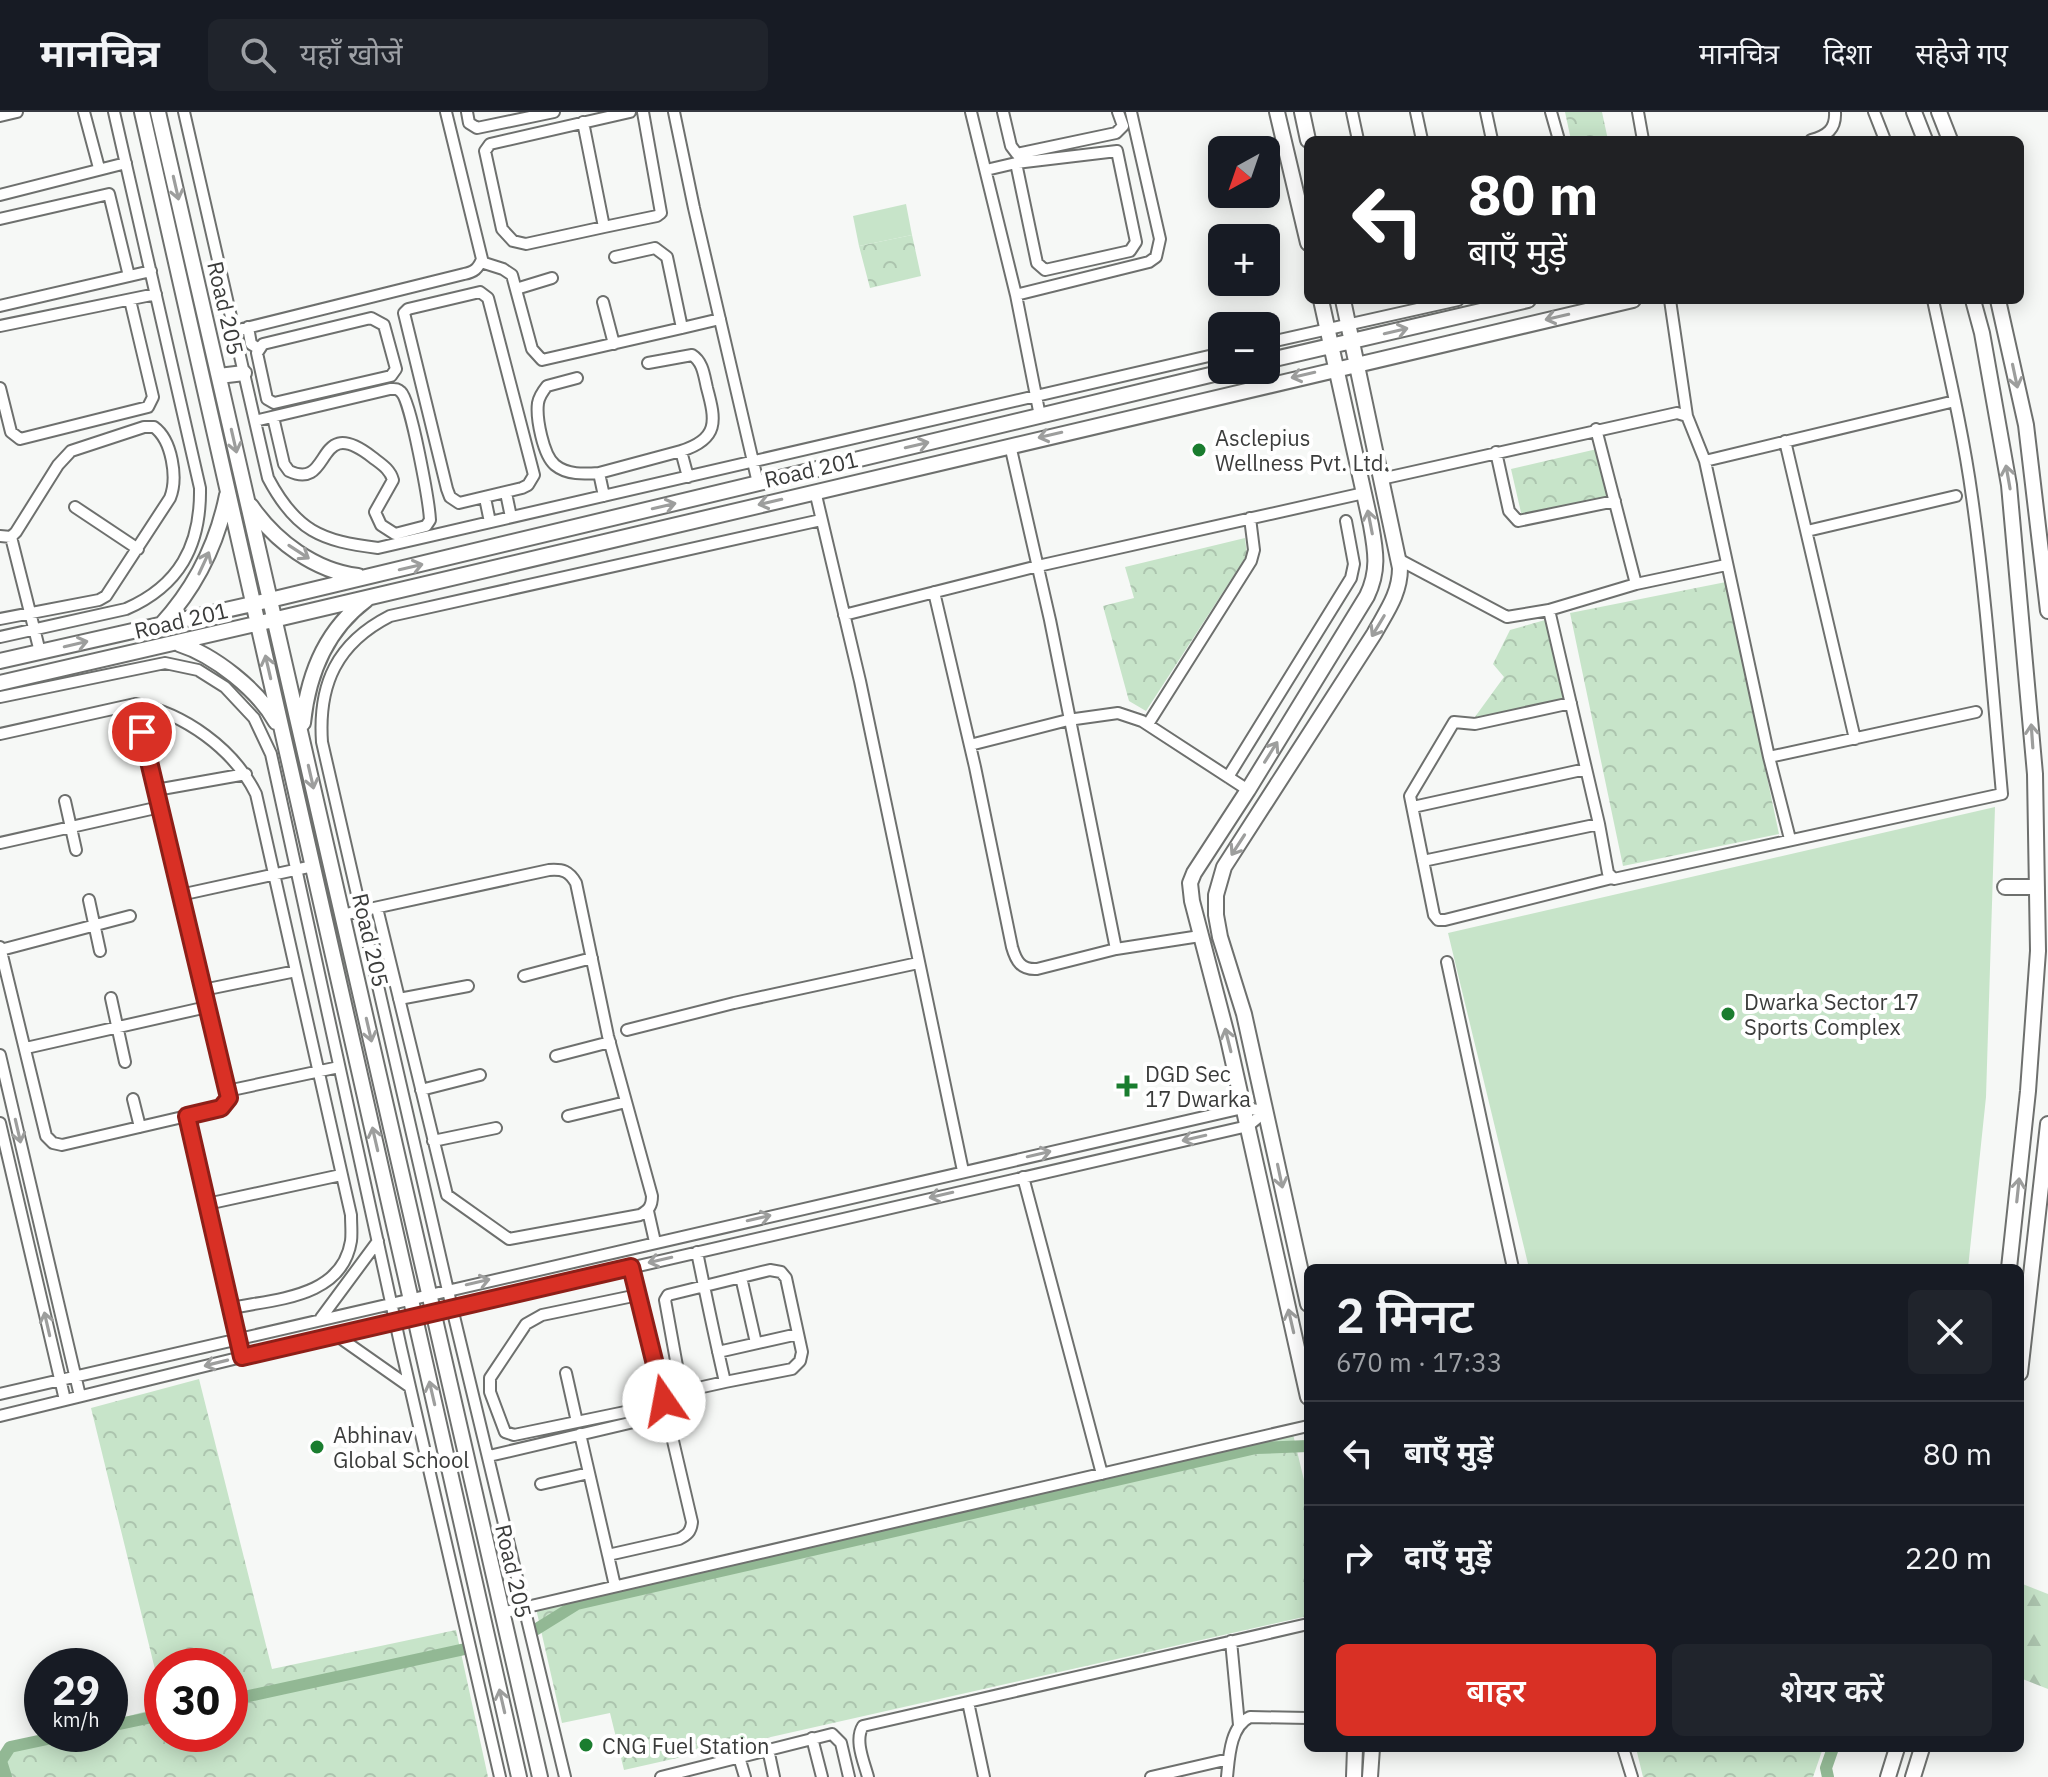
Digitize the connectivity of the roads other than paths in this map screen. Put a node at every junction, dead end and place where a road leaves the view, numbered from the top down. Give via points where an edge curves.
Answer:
1 (17, 112) edge
2 (84, 112) edge
3 (114, 112) edge
4 (142, 112) edge
5 (158, 112) edge
6 (184, 112) edge
7 (446, 112) edge
8 (467, 112) edge
9 (630, 112) edge
10 (643, 112) edge
11 (674, 112) edge
12 (971, 112) edge
13 (1003, 112) edge
14 (1118, 112) edge
15 (1131, 112) edge
16 (1277, 112) edge
17 (1302, 112) edge
18 (1352, 112) edge
19 (1416, 112) edge
20 (1486, 112) edge
21 (1551, 112) edge
22 (1638, 112) edge
23 (1835, 112) edge
24 (1874, 112) edge
25 (1914, 112) edge
26 (1939, 112) edge
27 (547, 113) edge
28 (0, 116) edge
29 (583, 122) junction
30 (1307, 136) edge
31 (1357, 136) edge
32 (1421, 136) edge
33 (1491, 136) edge
34 (1558, 136) edge
35 (1642, 136) edge
36 (1824, 136) edge
37 (1883, 136) edge
38 (1923, 136) edge
39 (1948, 136) edge
40 (126, 163) junction
41 (1016, 163) junction
42 (99, 168) junction
43 (986, 170) junction
44 (0, 195) edge
45 (0, 219) edge
46 (1304, 226) edge
47 (604, 227) junction
48 (615, 257) dead end
49 (481, 262) junction
50 (151, 271) junction
51 (129, 276) junction
52 (552, 278) dead end
53 (516, 289) junction
54 (156, 294) junction
55 (1016, 295) junction
56 (130, 300) junction
57 (603, 302) dead end
58 (1322, 304) edge
59 (1344, 304) edge
60 (1441, 304) edge
61 (1511, 304) edge
62 (1615, 304) edge
63 (1671, 304) edge
64 (1934, 304) edge
65 (1974, 304) edge
66 (1999, 304) edge
67 (0, 306) edge
68 (720, 319) junction
69 (0, 326) edge
70 (1348, 326) junction
71 (248, 327) junction
72 (682, 328) junction
73 (1328, 329) junction
74 (234, 331) junction
75 (1280, 340) edge
76 (1352, 341) junction
77 (614, 344) junction
78 (1332, 346) junction
79 (259, 349) junction
80 (1208, 356) edge
81 (1280, 358) edge
82 (1357, 362) junction
83 (648, 363) dead end
84 (1338, 366) junction
85 (244, 373) junction
86 (219, 376) junction
87 (1208, 376) edge
88 (577, 378) dead end
89 (0, 388) edge
90 (1035, 396) junction
91 (1955, 401) junction
92 (1040, 416) junction
93 (1687, 416) junction
94 (273, 417) junction
95 (255, 421) junction
96 (1596, 429) junction
97 (1785, 441) junction
98 (1010, 445) junction
99 (681, 451) junction
100 (1496, 452) junction
101 (753, 461) junction
102 (1705, 461) junction
103 (599, 473) junction
104 (688, 477) junction
105 (1381, 479) junction
106 (758, 483) junction
107 (228, 490) junction
108 (815, 491) junction
109 (506, 493) junction
110 (1364, 493) junction
111 (604, 496) junction
112 (1956, 496) dead end
113 (485, 498) junction
114 (247, 499) junction
115 (1615, 501) junction
116 (75, 507) dead end
117 (511, 517) junction
118 (1250, 518) junction
119 (821, 520) junction
120 (1346, 521) dead end
121 (490, 522) junction
122 (1807, 531) junction
123 (5, 537) edge
124 (138, 549) junction
125 (1398, 559) junction
126 (1726, 565) junction
127 (1038, 566) junction
128 (367, 577) junction
129 (1636, 584) junction
130 (934, 592) junction
131 (370, 598) junction
132 (270, 600) junction
133 (253, 604) junction
134 (1549, 610) junction
135 (2048, 611) edge
136 (29, 613) junction
137 (844, 615) junction
138 (0, 619) edge
139 (275, 620) junction
140 (259, 624) junction
141 (161, 625) junction
142 (32, 630) junction
143 (0, 637) edge
144 (176, 643) junction
145 (40, 652) junction
146 (0, 661) edge
147 (0, 683) edge
148 (0, 697) edge
149 (1571, 703) junction
150 (135, 704) junction
151 (1976, 712) dead end
152 (1068, 720) junction
153 (1148, 724) junction
154 (0, 734) edge
155 (284, 736) junction
156 (302, 736) junction
157 (1855, 739) junction
158 (970, 745) junction
159 (1769, 757) junction
160 (1586, 769) junction
161 (246, 774) junction
162 (1228, 777) junction
163 (156, 790) junction
164 (1248, 790) junction
165 (65, 801) dead end
166 (160, 807) junction
167 (1413, 807) junction
168 (1599, 824) junction
169 (71, 828) junction
170 (1790, 839) junction
171 (0, 843) edge
172 (76, 850) dead end
173 (1423, 861) junction
174 (313, 866) junction
175 (296, 869) junction
176 (275, 874) junction
177 (1612, 878) junction
178 (2005, 887) dead end
179 (2037, 887) junction
180 (180, 895) junction
181 (89, 900) dead end
182 (377, 908) junction
183 (361, 910) junction
184 (342, 915) junction
185 (130, 916) dead end
186 (94, 925) junction
187 (1200, 936) junction
188 (0, 948) edge
189 (1116, 949) junction
190 (100, 951) dead end
191 (592, 958) junction
192 (1447, 962) dead end
193 (918, 963) junction
194 (296, 971) junction
195 (524, 976) dead end
196 (468, 986) dead end
197 (203, 990) junction
198 (111, 998) dead end
199 (399, 999) junction
200 (207, 1007) junction
201 (117, 1027) junction
202 (627, 1030) dead end
203 (610, 1042) junction
204 (26, 1048) junction
205 (0, 1055) edge
206 (556, 1056) dead end
207 (125, 1062) dead end
208 (339, 1067) junction
209 (318, 1072) junction
210 (480, 1075) dead end
211 (421, 1090) junction
212 (227, 1091) junction
213 (133, 1099) dead end
214 (626, 1102) junction
215 (1243, 1108) junction
216 (1266, 1111) junction
217 (187, 1116) junction
218 (568, 1116) dead end
219 (0, 1123) edge
220 (2048, 1124) edge
221 (1248, 1126) junction
222 (140, 1127) junction
223 (496, 1128) dead end
224 (433, 1141) junction
225 (963, 1171) junction
226 (341, 1175) junction
227 (1023, 1177) junction
228 (207, 1204) junction
229 (648, 1211) junction
230 (378, 1241) junction
231 (655, 1242) junction
232 (697, 1252) junction
233 (1512, 1264) edge
234 (2009, 1264) edge
235 (631, 1267) junction
236 (741, 1277) junction
237 (704, 1286) junction
238 (1304, 1286) edge
239 (449, 1289) junction
240 (429, 1294) junction
241 (638, 1295) junction
242 (410, 1298) junction
243 (391, 1303) junction
244 (231, 1308) junction
245 (452, 1308) junction
246 (433, 1313) junction
247 (415, 1317) junction
248 (321, 1318) junction
249 (395, 1322) junction
250 (798, 1334) junction
251 (336, 1335) junction
252 (238, 1337) junction
253 (2024, 1337) edge
254 (756, 1343) junction
255 (718, 1352) junction
256 (242, 1357) junction
257 (566, 1373) dead end
258 (75, 1376) junction
259 (1304, 1379) edge
260 (60, 1380) junction
261 (725, 1382) junction
262 (410, 1387) junction
263 (0, 1394) edge
264 (80, 1396) junction
265 (65, 1400) junction
266 (0, 1416) edge
267 (577, 1422) junction
268 (1304, 1427) edge
269 (580, 1434) junction
270 (489, 1456) junction
271 (589, 1473) junction
272 (1102, 1474) junction
273 (541, 1484) dead end
274 (608, 1555) junction
275 (615, 1586) junction
276 (525, 1607) junction
277 (501, 1613) junction
278 (1304, 1625) edge
279 (1231, 1641) junction
280 (968, 1702) junction
281 (1304, 1718) edge
282 (1239, 1725) junction
283 (812, 1738) junction
284 (768, 1749) junction
285 (1355, 1752) edge
286 (1372, 1752) edge
287 (1624, 1752) edge
288 (1896, 1752) edge
289 (1921, 1752) edge
290 (739, 1757) junction
291 (1229, 1759) junction
292 (707, 1771) edge
293 (667, 1776) edge
294 (500, 1777) edge
295 (519, 1777) edge
296 (540, 1777) edge
297 (565, 1777) edge
298 (745, 1777) edge
299 (774, 1777) edge
300 (822, 1777) edge
301 (849, 1777) edge
302 (868, 1777) edge
303 (984, 1777) edge
304 (1151, 1777) edge
305 (1227, 1777) edge
306 (1354, 1777) edge
307 (1370, 1777) edge
308 (1632, 1777) edge
309 (1888, 1777) edge
310 (1913, 1777) edge

1 - 28 street
2 - 42 street
3 - 40 street
4 - 107 main road, Road 205
5 -> 86 main road, Road 205
6 - 74 street
7 - 49 street
8 - 27 street via 469,123 477,128
9 - 29 street
10 - 47 street via 661,213
11 - 68 street
12 - 43 street
13 - 14 street via 1017,154 1116,133 1123,126
15 - 55 street via 1160,239 1156,257
16 - 46 main road
17 - 30 main road
18 - 31 street
19 - 32 street
20 - 33 street
21 - 34 street
22 - 35 street
23 - 36 street via 1835,124
24 - 37 street
25 - 38 main road
26 - 39 main road
29 - 47 street
29 - 47 street via 490,144 485,151 502,229 513,241 526,244
40 - 42 street
40 - 50 street
41 - 41 street via 1117,151 1134,248 1041,268
41 - 43 street
42 - 44 street
43 - 55 street
45 - 51 street via 109,194
48 - 72 street via 655,248 664,253
49 - 53 street via 507,271
49 - 71 street via 468,273
50 - 51 street
50 - 54 street
51 - 67 street
52 - 53 street
53 - 77 street via 537,358 548,361
54 - 56 street
54 - 142 street via 200,488 201,514 191,546 178,573 144,601
55 - 90 street
56 - 69 street
56 - 89 street via 153,397 148,407 20,439 11,432
57 - 77 street
58 - 73 main road
59 - 70 main road
60 - 70 street
76 -> 61 main road
62 -> 82 main road, Road 201
63 - 93 street
64 - 91 street
179 -> 65 main road via 2035,774 2009,485
66 -> 135 main road via 2026,425
68 - 72 street
68 - 101 street
70 - 73 street
70 - 76 main road
71 - 74 street
71 - 79 street via 251,344
72 - 77 street
73 - 75 street
73 - 78 main road
74 - 85 street
76 - 78 main road
76 - 82 main road
78 - 81 main road
78 - 84 main road
79 - 79 street via 371,318 384,325 396,369 391,376 274,403 267,399
80 - 90 street
82 - 84 main road, Road 201
82 - 105 main road
83 - 99 street via 692,355 702,365 714,423 703,441
84 -> 98 main road, Road 201
84 - 110 main road
85 - 86 main road
85 - 95 street
86 -> 114 main road, Road 205
87 - 92 main road, Road 201
88 - 103 street via 547,386 540,397 544,450 567,472
90 - 92 street
90 - 101 street
91 - 97 street
91 - 170 street via 1985,595 2002,794
106 -> 92 main road, Road 201
93 - 96 street via 1677,413
93 - 102 street
94 - 94 street via 400,391 420,462 429,523 395,534 381,525 375,512 393,480 391,474 352,443 338,443 312,471 289,471
94 - 95 street
95 - 121 street via 275,490 302,523 323,537 378,548
96 - 100 street
96 - 115 street
97 - 102 street
97 - 122 street
98 - 108 main road, Road 201
98 - 127 street
99 - 103 street
99 - 104 street
100 - 105 street
100 - 115 street via 1509,511 1518,521
101 - 104 street
101 - 106 street
102 - 126 street
103 - 111 street
104 - 111 street
105 - 125 main road
128 -> 106 main road, Road 201
107 - 133 main road, Road 205
141 -> 107 main road via 202,569
108 - 119 street
108 -> 131 main road, Road 201
109 - 113 street
109 - 113 street via 528,485 534,475 488,298 480,292 408,309 404,313 450,497 459,503
109 - 117 street
110 - 118 street
164 -> 110 main road via 1374,583 1376,554
111 - 117 street
112 - 122 street
113 - 121 street
114 -> 128 main road via 298,553 344,574
114 - 132 main road, Road 205
115 - 129 street
116 - 124 street
117 - 121 street
118 - 127 street
118 - 153 street via 1251,561
119 - 137 street
119 - 183 street via 390,616 352,641 326,688 320,715
120 - 162 street via 1354,564 1351,578
122 - 157 street
123 - 124 street via 25,520 71,451 154,427 168,442 174,489
123 - 136 street
124 - 136 street via 99,600
125 - 134 street via 1503,616
125 -> 216 main road via 1397,594 1219,880 1220,937
126 - 129 street
126 - 159 street
127 - 130 street
127 - 152 street
128 - 132 main road, Road 201
129 - 134 street
130 - 137 street
130 - 158 street
131 - 139 main road, Road 201
131 - 156 main road via 340,625 316,663
132 - 133 main road, Road 201
132 - 139 main road, Road 205
133 - 140 main road, Road 205
133 - 141 main road, Road 201
134 - 149 street
136 - 138 street
136 - 142 street
137 - 193 street
139 - 140 main road, Road 201
139 - 156 main road, Road 205
140 - 144 main road, Road 201
155 -> 140 main road, Road 205
145 -> 141 main road, Road 201
142 - 143 street
142 - 145 street
144 - 147 main road, Road 201
144 - 155 main road via 200,651 225,669 269,709
145 - 146 main road, Road 201
148 - 175 street via 165,663 198,670 225,687 254,718 271,754
149 - 160 street
149 - 167 street via 1475,724 1454,722 1412,790
150 - 154 street
150 - 161 street via 156,708 191,727
150 - 163 street
151 - 157 street
152 - 153 street via 1118,713
152 - 158 street
152 - 189 street
153 - 162 street
155 - 174 main road, Road 205
156 -> 184 main road, Road 205
157 - 159 street
158 - 189 street via 1018,963 1037,969
159 - 170 street
160 - 167 street
160 - 168 street
161 - 163 street
161 - 176 street via 256,794
162 - 164 street
163 - 166 street
164 - 187 main road via 1191,878
165 - 169 street
166 - 169 street
166 - 180 street
167 - 173 street
168 - 173 street
168 - 177 street
169 - 171 street
169 - 172 street
170 - 177 street
173 - 177 street via 1434,915 1441,921
174 - 175 street
242 -> 174 main road, Road 205
175 - 176 street
175 - 208 street
176 - 180 street
176 - 194 street
178 - 179 main road
234 -> 179 main road via 2028,1091
180 - 197 street
181 - 186 street
182 - 183 street
182 - 191 street via 560,869 576,883
182 - 199 street
183 - 184 street
183 - 239 street
184 -> 240 main road, Road 205
185 - 186 street
186 - 188 street
186 - 190 street
187 - 189 street
215 -> 187 main road
188 - 204 street
191 - 195 street
191 - 203 street
192 - 233 street
193 - 202 street
193 - 225 street
194 - 197 street
194 - 209 street
196 - 199 street
197 - 200 street
198 - 201 street
199 - 211 street
200 - 201 street
200 - 212 street
201 - 204 street
201 - 207 street
203 - 206 street
203 - 214 street
204 - 222 street via 46,1136 53,1143
205 -> 258 street
208 - 209 street
208 - 230 street
209 - 212 street
209 - 226 street
210 - 211 street
211 - 224 street
212 - 217 street via 229,1098 221,1108
213 - 222 street
214 - 218 street
214 - 229 street via 652,1196
215 - 216 street
215 - 221 main road
225 -> 215 street
216 - 221 street
216 -> 238 main road
217 - 222 street
217 - 228 street
260 -> 219 street
220 - 253 main road
221 -> 227 street
259 -> 221 main road
223 - 224 street
224 - 229 street via 447,1195 509,1239
231 -> 225 street
226 - 228 street
226 - 244 street via 351,1215 351,1243 326,1283 306,1294
227 -> 232 street
227 - 272 street
228 - 244 street
229 - 231 street
230 - 243 street
230 - 248 street
239 -> 231 street
232 -> 235 street
232 - 237 street
235 - 241 street
235 - 245 street
236 - 237 street
236 - 250 street via 770,1270 784,1275
236 - 254 street
237 - 255 street
237 - 261 street via 668,1295 664,1303 680,1384 685,1390
239 - 240 street
239 - 245 street
240 - 242 street
240 - 246 main road, Road 205
241 - 267 street via 664,1401
241 - 267 street via 532,1320 490,1378 502,1427 510,1435
242 - 243 street
242 - 247 main road, Road 205
243 - 248 street
243 - 249 street
244 - 252 street
245 - 246 street
245 - 270 street
246 - 247 street
246 - 277 main road, Road 205
247 - 249 street
295 -> 247 main road, Road 205
248 - 252 street
249 - 251 street
249 - 262 street
250 - 254 street
250 - 261 street via 802,1357 792,1369
251 - 256 street
251 - 262 street
252 - 256 street
252 - 258 street
254 - 255 street
255 - 261 street
256 -> 264 street
257 - 267 street
258 - 260 street
258 - 264 street
260 - 263 street
260 - 265 street
262 - 294 street
264 - 265 street
265 - 266 street
268 - 272 street
269 - 270 street
269 - 271 street
269 - 274 street via 655,1417 662,1417 670,1428 691,1529 679,1539
270 - 276 street
271 - 273 street
271 - 274 street
272 - 275 street
274 - 275 street
275 - 276 street
276 - 277 street
276 - 297 street
277 - 296 main road, Road 205
278 - 279 street
279 - 280 street
279 - 282 street
280 - 302 street via 863,1726 859,1740
280 - 303 street
281 - 282 street via 1250,1717
282 - 291 street
283 - 284 street
283 - 300 street
283 - 301 street via 838,1737
284 - 290 street
284 - 299 street
285 - 306 main road
286 - 307 main road
287 - 308 street
288 - 309 main road
289 - 310 main road
290 - 292 street
290 - 298 street
291 - 304 street
291 - 305 street
292 - 293 street

